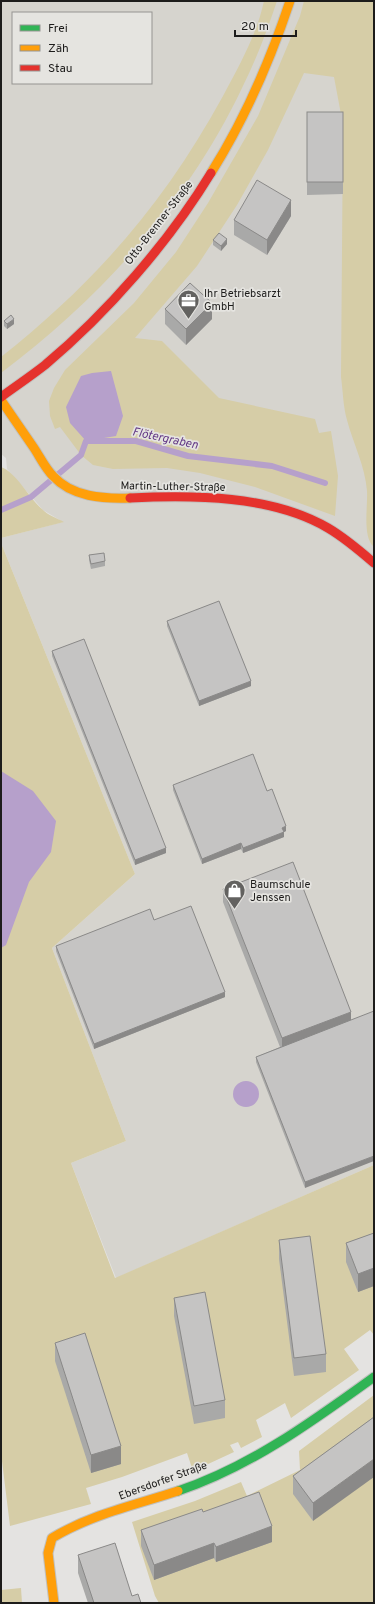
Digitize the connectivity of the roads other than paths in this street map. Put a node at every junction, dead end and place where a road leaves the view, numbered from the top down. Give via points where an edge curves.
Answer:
1 (290, 1) edge
2 (1, 397) edge
3 (1, 400) edge
4 (374, 563) edge
5 (374, 1377) edge
6 (54, 1603) edge

1 - 2 street, Otto-Brenner-Straße via 253,96 219,161 190,206 123,288 49,361
3 - 4 street, Martin-Luther-Straße via 53,476 63,485 88,496 109,499 200,497 254,502 298,514 325,526 353,543
5 - 6 street, Ebersdorfer Straße via 296,1433 237,1466 188,1488 68,1527 52,1538 48,1553

